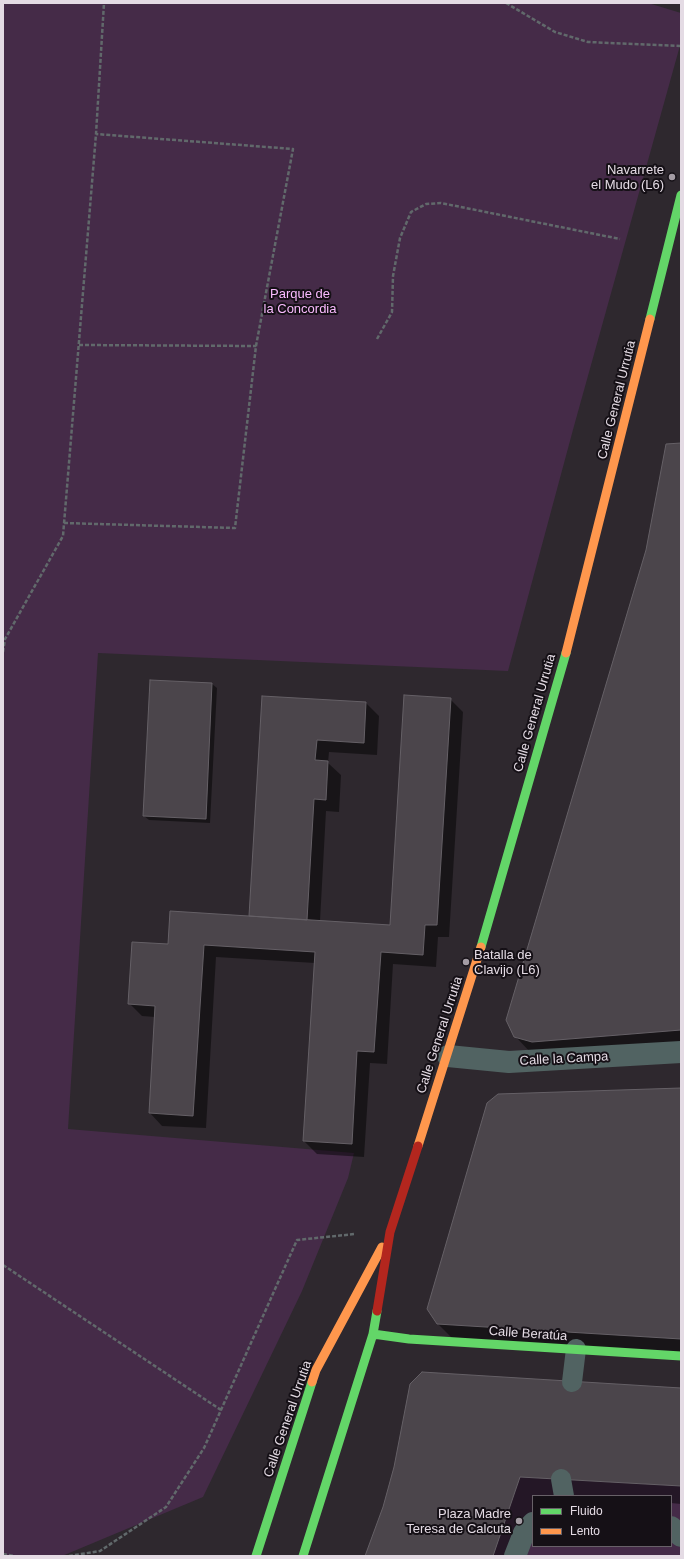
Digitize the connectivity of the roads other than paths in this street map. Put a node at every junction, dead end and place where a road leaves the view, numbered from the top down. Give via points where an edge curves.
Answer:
1 (681, 195) edge
2 (681, 1052) edge
3 (448, 1056) junction
4 (390, 1232) junction
5 (374, 1334) junction
6 (576, 1350) junction
7 (681, 1356) edge
8 (572, 1382) dead end
9 (532, 1524) edge
10 (672, 1528) edge
11 (681, 1536) edge
12 (256, 1556) edge
13 (303, 1556) edge
14 (515, 1556) edge

1 - 3 main road, Calle General Urrutia via 574,624
2 - 3 street, Calle la Campa via 509,1062
3 - 4 main road, Calle General Urrutia
4 - 5 main road, Calle General Urrutia
4 - 12 main road, Calle General Urrutia via 316,1370
5 - 6 main road, Calle Beratúa via 409,1339
5 - 13 main road, Calle General Urrutia
6 - 7 main road, Calle Beratúa
6 - 8 lane
9 - 14 street via 524,1533
10 - 11 street

